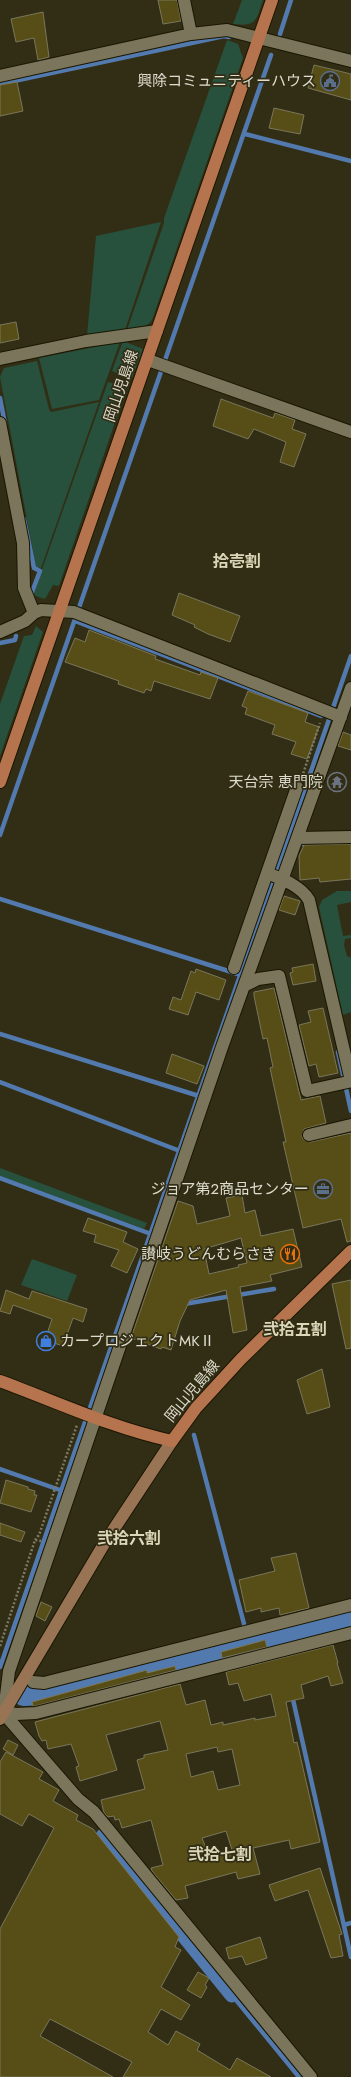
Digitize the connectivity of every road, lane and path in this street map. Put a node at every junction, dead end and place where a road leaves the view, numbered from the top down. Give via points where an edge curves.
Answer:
1 (184, 0) edge
2 (272, 0) edge
3 (191, 34) junction
4 (259, 37) junction
5 (351, 61) edge
6 (0, 76) edge
7 (157, 331) junction
8 (0, 359) edge
9 (148, 360) junction
10 (0, 423) edge
11 (351, 432) edge
12 (60, 610) junction
13 (34, 612) junction
14 (0, 632) edge
15 (351, 688) edge
16 (332, 714) junction
17 (0, 782) edge
18 (297, 787) joint
19 (351, 837) edge
20 (298, 838) junction
21 (275, 876) junction
22 (234, 968) dead end
23 (244, 986) junction
24 (347, 1082) edge
25 (350, 1126) edge
26 (309, 1135) dead end
27 (351, 1251) edge
28 (0, 1381) edge
29 (88, 1416) junction
30 (172, 1441) junction
31 (35, 1540) junction
32 (39, 1541) dead end
33 (351, 1605) edge
34 (351, 1632) edge
35 (0, 1646) edge
36 (33, 1682) dead end
37 (1, 1713) edge
38 (311, 2077) edge

1 - 3 street
2 - 4 main road, 岡山児島線
3 - 4 street via 227,30
3 - 6 street
4 - 5 street
4 - 7 main road, 岡山児島線
7 - 8 street via 86,341
7 - 9 main road, 岡山児島線
9 - 11 street
9 - 12 main road, 岡山児島線
10 - 13 street via 23,543 24,588
12 - 13 street
12 - 16 street via 78,614
12 - 17 main road, 岡山児島線
13 - 14 street via 25,620
15 - 16 street
16 - 18 path
16 - 20 street
18 - 21 street
19 - 20 street
20 - 21 street
21 - 22 street
21 - 23 street
21 - 24 street via 306,894 310,900
23 - 24 street via 258,979 279,976 307,1091
23 - 29 street via 164,1214
25 - 26 street
27 - 30 main road, 岡山児島線 via 241,1359 196,1408
28 - 29 main road, 岡山児島線
29 - 30 main road, 岡山児島線 via 128,1430
29 - 31 path via 55,1488
29 - 37 street via 9,1671
30 - 37 street via 104,1544
31 - 32 path
31 - 35 path
33 - 36 street via 44,1683
34 - 37 street via 36,1714
37 - 38 street via 78,1799 94,1812

